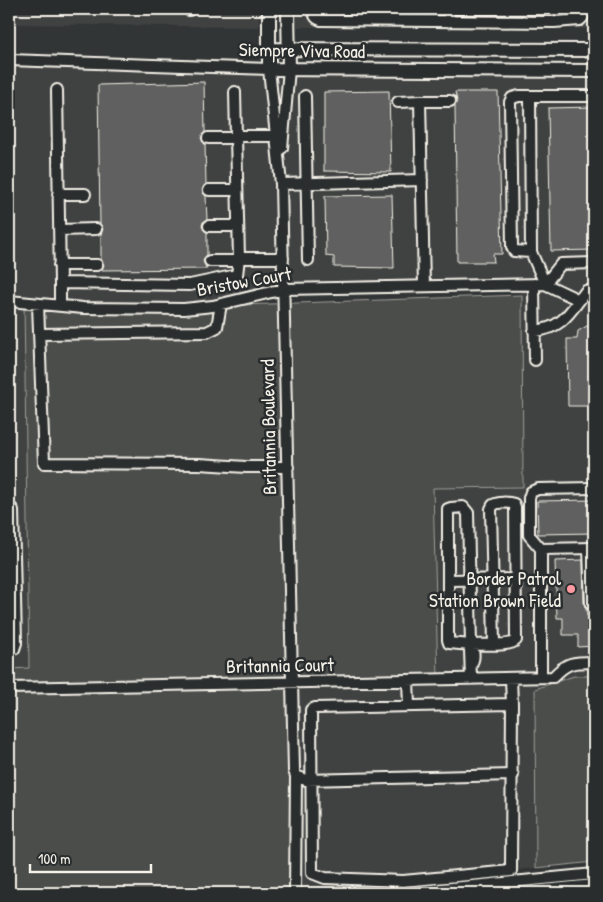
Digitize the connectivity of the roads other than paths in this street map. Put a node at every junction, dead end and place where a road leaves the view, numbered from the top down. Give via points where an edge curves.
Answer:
1 (269, 9) edge
2 (288, 9) edge
3 (314, 9) edge
4 (449, 9) edge
5 (584, 9) edge
6 (449, 22) junction
7 (288, 48) junction
8 (269, 49) junction
9 (594, 50) edge
10 (9, 60) edge
11 (269, 69) junction
12 (289, 69) junction
13 (594, 71) edge
14 (57, 90) dead end
15 (235, 92) dead end
16 (305, 96) dead end
17 (530, 96) junction
18 (594, 96) edge
19 (420, 101) junction
20 (450, 101) dead end
21 (398, 102) dead end
22 (276, 136) junction
23 (236, 137) junction
24 (208, 138) dead end
25 (280, 171) junction
26 (422, 180) junction
27 (306, 183) junction
28 (281, 184) junction
29 (209, 190) dead end
30 (237, 190) junction
31 (58, 194) junction
32 (85, 194) dead end
33 (210, 226) dead end
34 (238, 226) junction
35 (96, 229) dead end
36 (59, 230) junction
37 (531, 252) junction
38 (283, 258) junction
39 (238, 260) junction
40 (308, 260) dead end
41 (210, 262) dead end
42 (594, 263) edge
43 (59, 265) junction
44 (97, 265) dead end
45 (60, 282) junction
46 (534, 284) junction
47 (545, 284) junction
48 (424, 286) junction
49 (284, 289) junction
50 (586, 291) dead end
51 (579, 300) junction
52 (9, 301) edge
53 (38, 304) junction
54 (221, 304) junction
55 (60, 306) junction
56 (534, 331) junction
57 (39, 334) junction
58 (535, 360) dead end
59 (288, 467) junction
60 (594, 488) edge
61 (9, 506) edge
62 (592, 548) edge
63 (541, 549) junction
64 (516, 578) junction
65 (493, 579) junction
66 (448, 580) junction
67 (470, 580) junction
68 (594, 604) edge
69 (494, 644) junction
70 (471, 645) junction
71 (9, 652) edge
72 (594, 662) edge
73 (542, 677) junction
74 (512, 678) junction
75 (471, 679) junction
76 (408, 680) junction
77 (292, 682) junction
78 (9, 688) edge
79 (512, 704) junction
80 (409, 706) junction
81 (513, 775) junction
82 (296, 776) junction
83 (311, 780) junction
84 (594, 874) edge
85 (594, 885) edge
86 (295, 893) edge
87 (401, 893) edge
88 (513, 893) edge

1 - 8 main road, Britannia Boulevard
2 - 7 main road, Britannia Boulevard
3 - 6 street via 314,15 321,20
4 - 6 street
5 - 6 street via 580,20
7 - 8 main road, Siempre Viva Road
7 - 9 main road, Siempre Viva Road
7 - 12 main road, Britannia Boulevard
8 - 11 main road, Britannia Boulevard
10 - 11 street, Siempre Viva Road
11 - 12 main road, Siempre Viva Road
11 - 22 street, Britannia Boulevard
12 - 13 main road, Siempre Viva Road
12 - 25 street, Britannia Boulevard
14 - 31 street
15 - 23 street
16 - 27 street
17 - 18 street
17 - 37 street
17 - 37 street via 512,98 509,120 512,247 514,251
19 - 20 street
19 - 21 street
19 - 26 street
22 - 23 street
22 - 25 street, Britannia Boulevard
23 - 24 street
23 - 30 street
25 - 28 street, Britannia Boulevard
26 - 27 street
26 - 48 street
27 - 28 street
27 - 40 street
28 - 38 street, Britannia Boulevard
29 - 30 street
30 - 34 street
31 - 32 street
31 - 36 street
33 - 34 street
34 - 39 street
35 - 36 street
36 - 43 street
37 - 47 street
38 - 39 street
38 - 49 street, Britannia Boulevard
39 - 41 street
39 - 45 street via 237,275 190,285
42 - 47 street via 561,264
43 - 44 street
43 - 45 street
45 - 55 street
46 - 47 street, Bristow Court
46 - 48 street, Bristow Court
46 - 56 street
47 - 51 street
48 - 49 street, Bristow Court
49 - 54 street, Bristow Court
49 - 59 street, Britannia Boulevard
50 - 51 street
51 - 56 street via 560,324
52 - 53 street, Bristow Court
53 - 55 street, Bristow Court
53 - 57 street
54 - 55 street, Bristow Court via 184,309
54 - 57 street via 217,327 207,332
56 - 58 street
57 - 59 street via 44,463
59 - 77 street, Britannia Boulevard
60 - 63 street via 538,489 531,492 528,498 529,535
61 - 71 street via 13,510 16,643
62 - 63 street
62 - 68 street via 591,604
63 - 73 street
64 - 65 street
64 - 65 street via 514,504 511,503 496,504 491,509
64 - 69 street via 516,640 512,644
65 - 67 street
65 - 69 street
66 - 67 street
66 - 67 street via 447,514 451,508 463,507 468,513
66 - 70 street via 449,643
67 - 70 street
69 - 70 street
70 - 75 street via 474,649
72 - 73 street, Britannia Court via 563,666 553,677
73 - 74 street, Britannia Court
74 - 75 street, Britannia Court
74 - 79 street
75 - 76 street, Britannia Court
76 - 77 street, Britannia Court
76 - 80 street
77 - 78 street, Britannia Court
77 - 82 street, Britannia Boulevard
79 - 80 street
79 - 81 street
80 - 83 street via 311,710
81 - 83 street
81 - 83 street via 511,871 403,881 325,878 312,873
82 - 83 street
82 - 86 street, Britannia Boulevard
84 - 87 street
85 - 88 street

